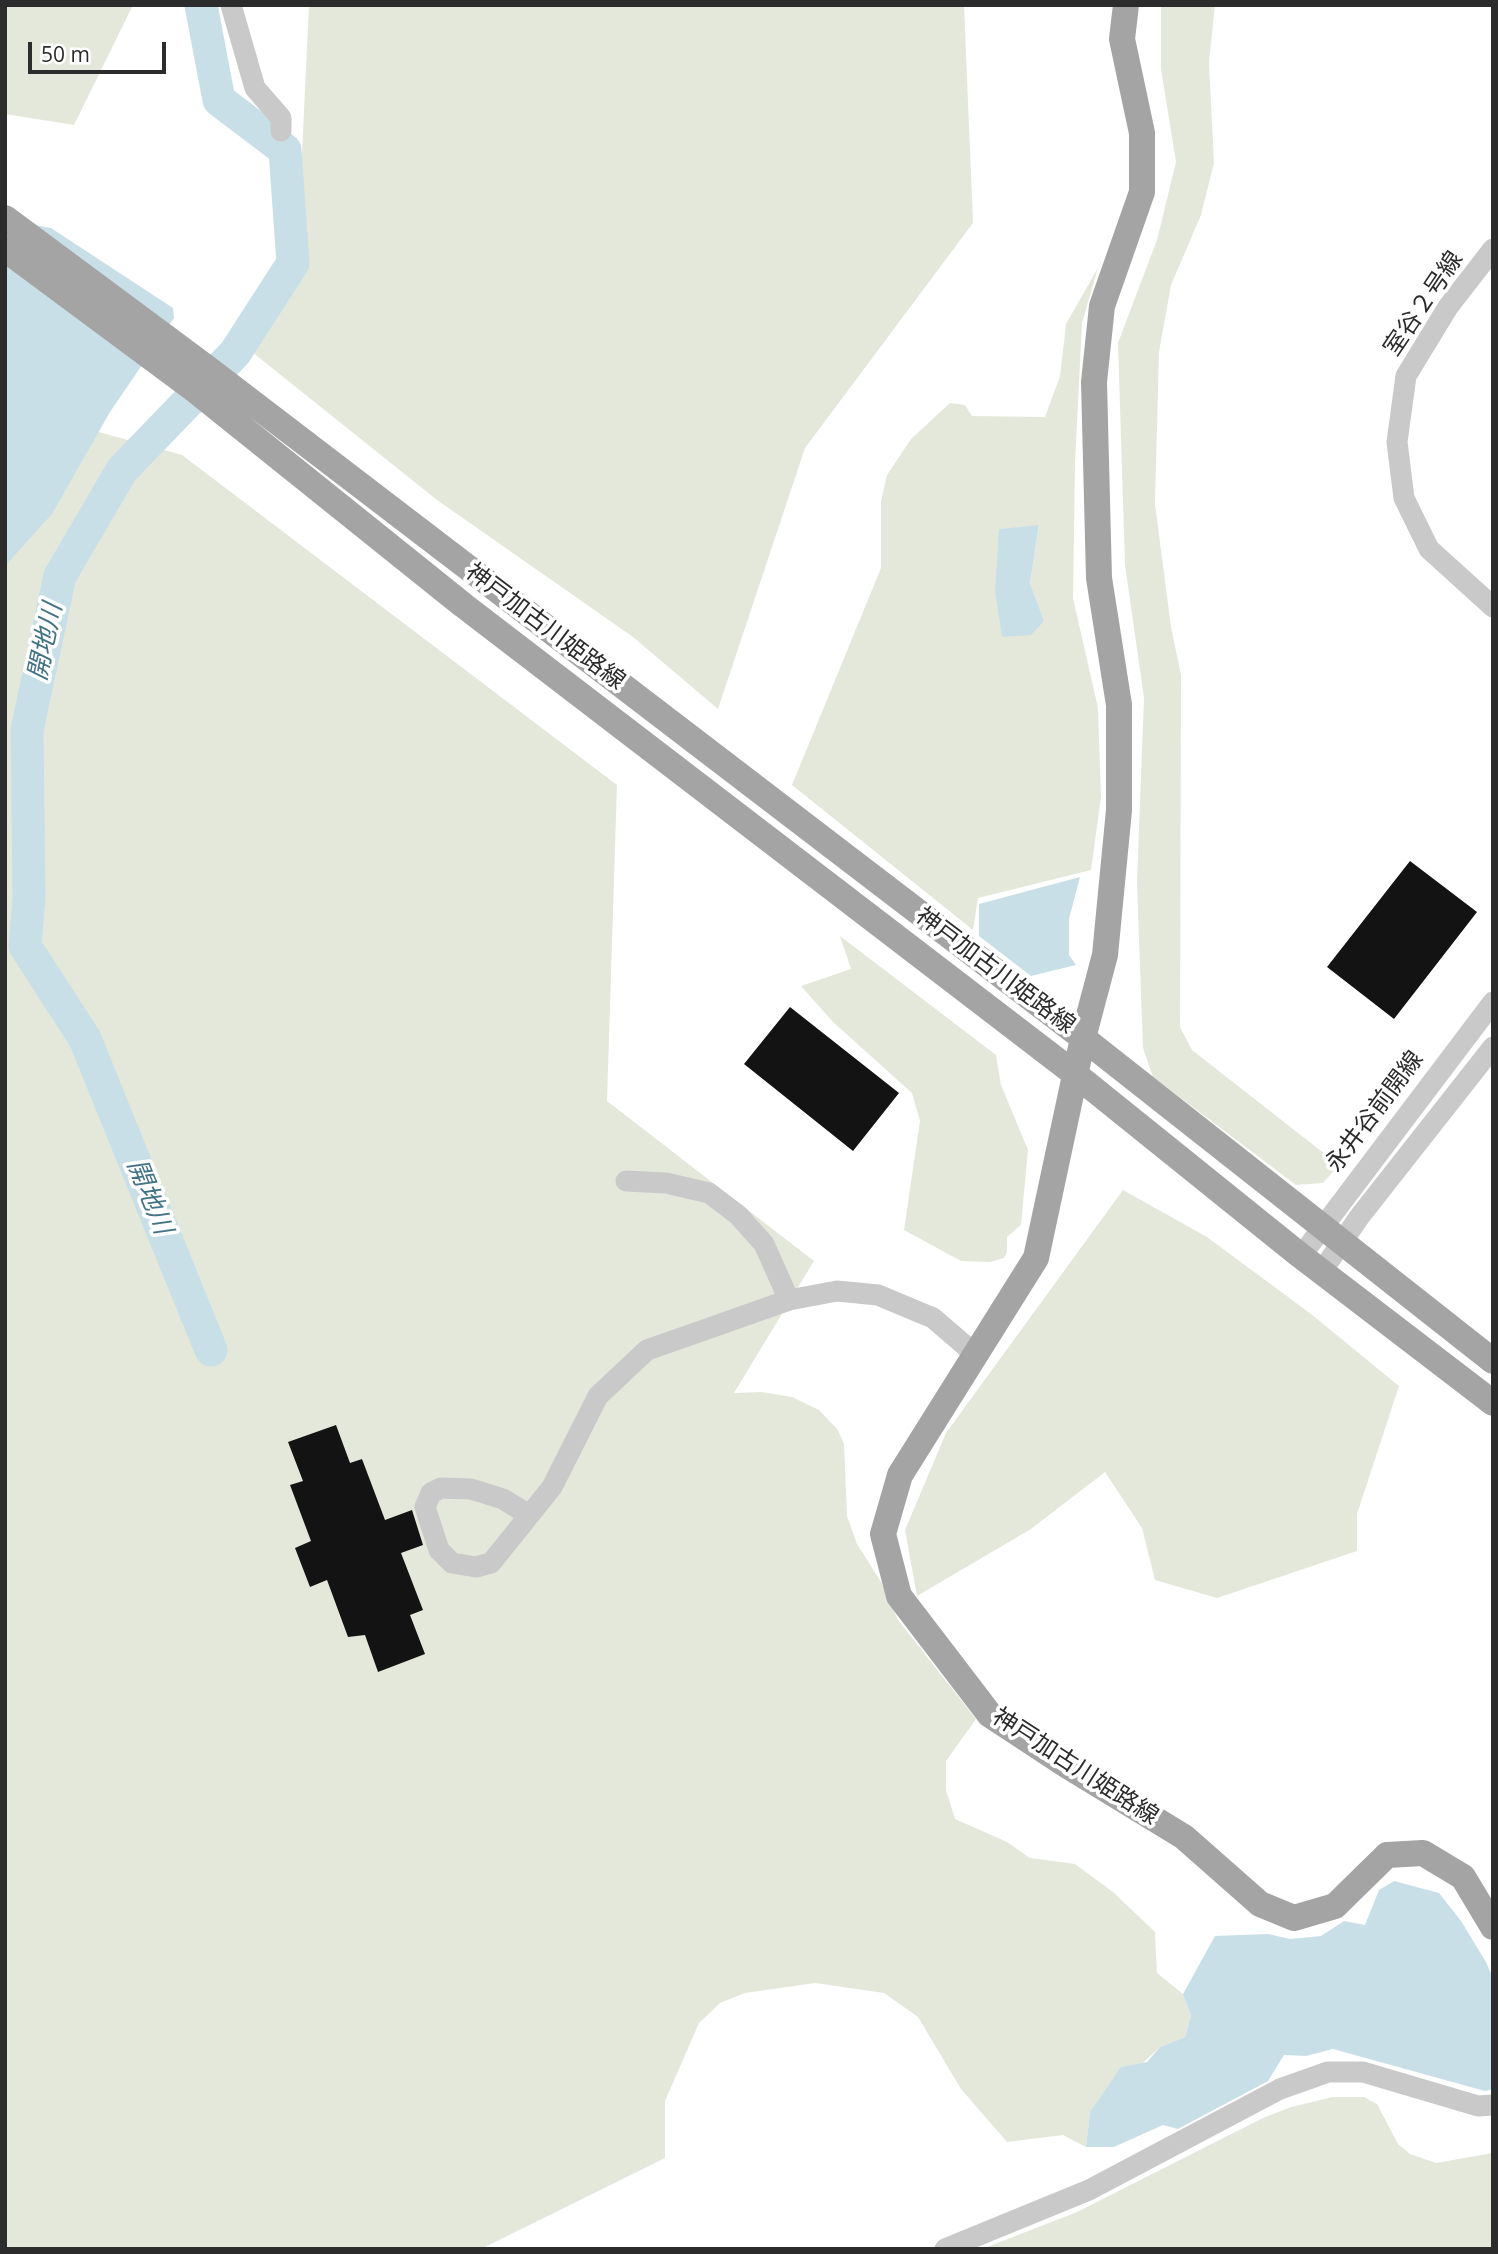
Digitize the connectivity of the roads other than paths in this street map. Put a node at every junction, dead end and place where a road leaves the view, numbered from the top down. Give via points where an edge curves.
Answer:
1 (231, 5) edge
2 (1126, 5) edge
3 (281, 131) dead end
4 (5, 218) edge
5 (5, 249) edge
6 (1493, 249) edge
7 (261, 425) junction
8 (1493, 607) edge
9 (1493, 1002) edge
10 (1083, 1038) junction
11 (1493, 1047) edge
12 (1075, 1074) junction
13 (626, 1181) dead end
14 (1332, 1236) junction
15 (1311, 1264) junction
16 (789, 1300) junction
17 (976, 1355) junction
18 (1493, 1361) edge
19 (1493, 1403) edge
20 (529, 1515) junction
21 (1493, 1927) edge
22 (1493, 2105) edge
23 (945, 2249) edge

1 - 3 street via 255,88 281,118
2 - 10 main road, 神戸加古川姫路線 via 1122,39 1142,133 1142,192 1102,306 1094,382 1098,578 1119,705 1119,810 1105,955
4 - 7 main road, 神戸加古川姫路線
5 - 7 main road, 神戸加古川姫路線
6 - 8 street, 室谷２号線 via 1448,307 1406,376 1397,442 1404,498 1429,549
7 - 10 main road, 神戸加古川姫路線
7 - 12 main road, 神戸加古川姫路線 via 463,606
9 - 14 street, 永井谷前開線
10 - 12 main road, 神戸加古川姫路線
10 - 14 main road, 神戸加古川姫路線
11 - 14 street, 永井谷前開線
12 - 15 main road, 神戸加古川姫路線
12 - 17 main road, 神戸加古川姫路線 via 1036,1258
13 - 16 street via 666,1183 709,1193 738,1215 764,1244
14 - 15 street, 永井谷前開線
14 - 18 main road, 神戸加古川姫路線
15 - 19 main road, 神戸加古川姫路線
16 - 17 street via 837,1292 878,1295 933,1318
16 - 20 street via 647,1350 598,1396 552,1487
17 - 21 main road, 神戸加古川姫路線 via 900,1475 883,1534 899,1596 990,1714 1184,1837 1260,1903 1294,1918 1335,1906 1387,1856 1423,1853 1463,1877
20 - 20 street via 503,1499 471,1489 441,1488 431,1493 425,1507 439,1550 452,1563 476,1567 491,1563
22 - 23 street via 1478,2106 1363,2072 1328,2072 1280,2089 1089,2190

